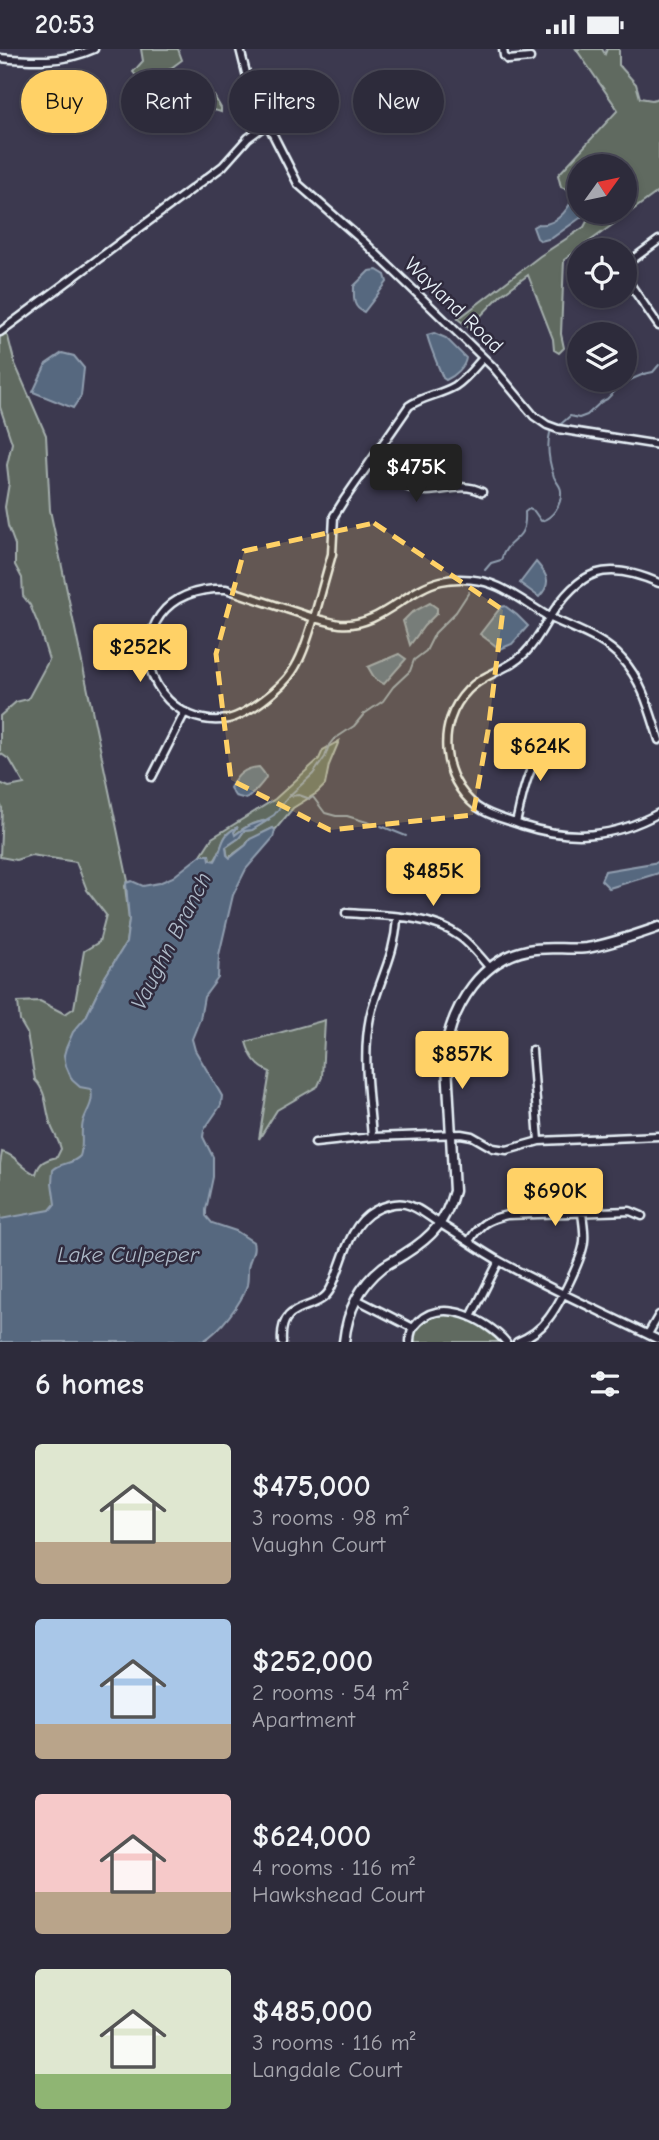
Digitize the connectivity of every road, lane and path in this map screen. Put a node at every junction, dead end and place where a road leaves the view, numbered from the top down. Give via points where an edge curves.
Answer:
1 (94, 49) edge
2 (240, 49) edge
3 (503, 49) edge
4 (0, 58) edge
5 (530, 58) dead end
6 (245, 70) edge
7 (255, 133) edge
8 (271, 133) edge
9 (659, 240) edge
10 (637, 256) edge
11 (637, 294) edge
12 (659, 326) edge
13 (0, 332) edge
14 (482, 358) junction
15 (659, 445) edge
16 (369, 464) junction
17 (482, 492) dead end
18 (659, 583) edge
19 (550, 617) junction
20 (314, 618) junction
21 (185, 712) junction
22 (563, 739) dead end
23 (659, 740) edge
24 (152, 777) dead end
25 (659, 813) edge
26 (516, 823) junction
27 (346, 913) dead end
28 (397, 918) junction
29 (659, 927) edge
30 (490, 968) junction
31 (532, 1050) dead end
32 (451, 1135) junction
33 (659, 1136) edge
34 (372, 1137) junction
35 (539, 1141) junction
36 (315, 1143) dead end
37 (582, 1213) junction
38 (642, 1216) dead end
39 (440, 1224) junction
40 (469, 1241) junction
41 (499, 1261) junction
42 (563, 1293) junction
43 (356, 1299) junction
44 (659, 1315) edge
45 (471, 1317) junction
46 (413, 1328) junction
47 (649, 1334) junction
48 (659, 1340) edge
49 (282, 1342) edge
50 (344, 1342) edge
51 (410, 1342) edge
52 (506, 1342) edge
53 (517, 1342) edge

1 - 4 street via 64,59
2 - 6 street, Wayland Road
3 - 5 street via 508,60
7 - 13 street via 223,166
8 - 14 street, Wayland Road via 305,192 357,235
9 - 10 street
11 - 12 street
14 - 15 street, Wayland Road via 547,425
14 - 16 street via 456,386 409,406
16 - 17 street via 419,491 472,486
16 - 20 street via 334,516 328,569
18 - 19 street via 640,575 603,571 582,579 567,592
19 - 20 street via 498,587 462,579 424,587 367,620 342,624
19 - 23 street via 621,657 643,692
19 - 26 street via 526,653 466,691 448,724 448,763 465,796 492,816
20 - 21 street via 292,673 256,705 229,719 205,719
20 - 21 street via 226,589 201,590 174,601 153,628 148,659 158,688
21 - 24 street
22 - 26 street via 533,762
25 - 26 street via 601,834 545,832
27 - 28 street
28 - 30 street via 437,923 459,936
28 - 34 street via 391,956 366,1040
29 - 30 street via 588,948 526,950
30 - 32 street via 464,998 448,1034 445,1057
31 - 35 street
32 - 34 street
32 - 35 street via 472,1136 493,1149 507,1150
32 - 39 street via 454,1191
33 - 35 street
34 - 36 street
37 - 38 street via 630,1211
37 - 40 street via 507,1215 488,1220
37 - 42 street via 584,1241
39 - 40 street
39 - 43 street via 424,1242 383,1267
39 - 49 street via 404,1204 373,1211 358,1225 327,1295 291,1313
40 - 41 street
41 - 42 street
41 - 45 street
42 - 47 street
42 - 53 street via 537,1331
43 - 46 street
43 - 50 street
44 - 47 street
45 - 46 street via 450,1310 434,1311
45 - 52 street
46 - 51 street
47 - 48 street

